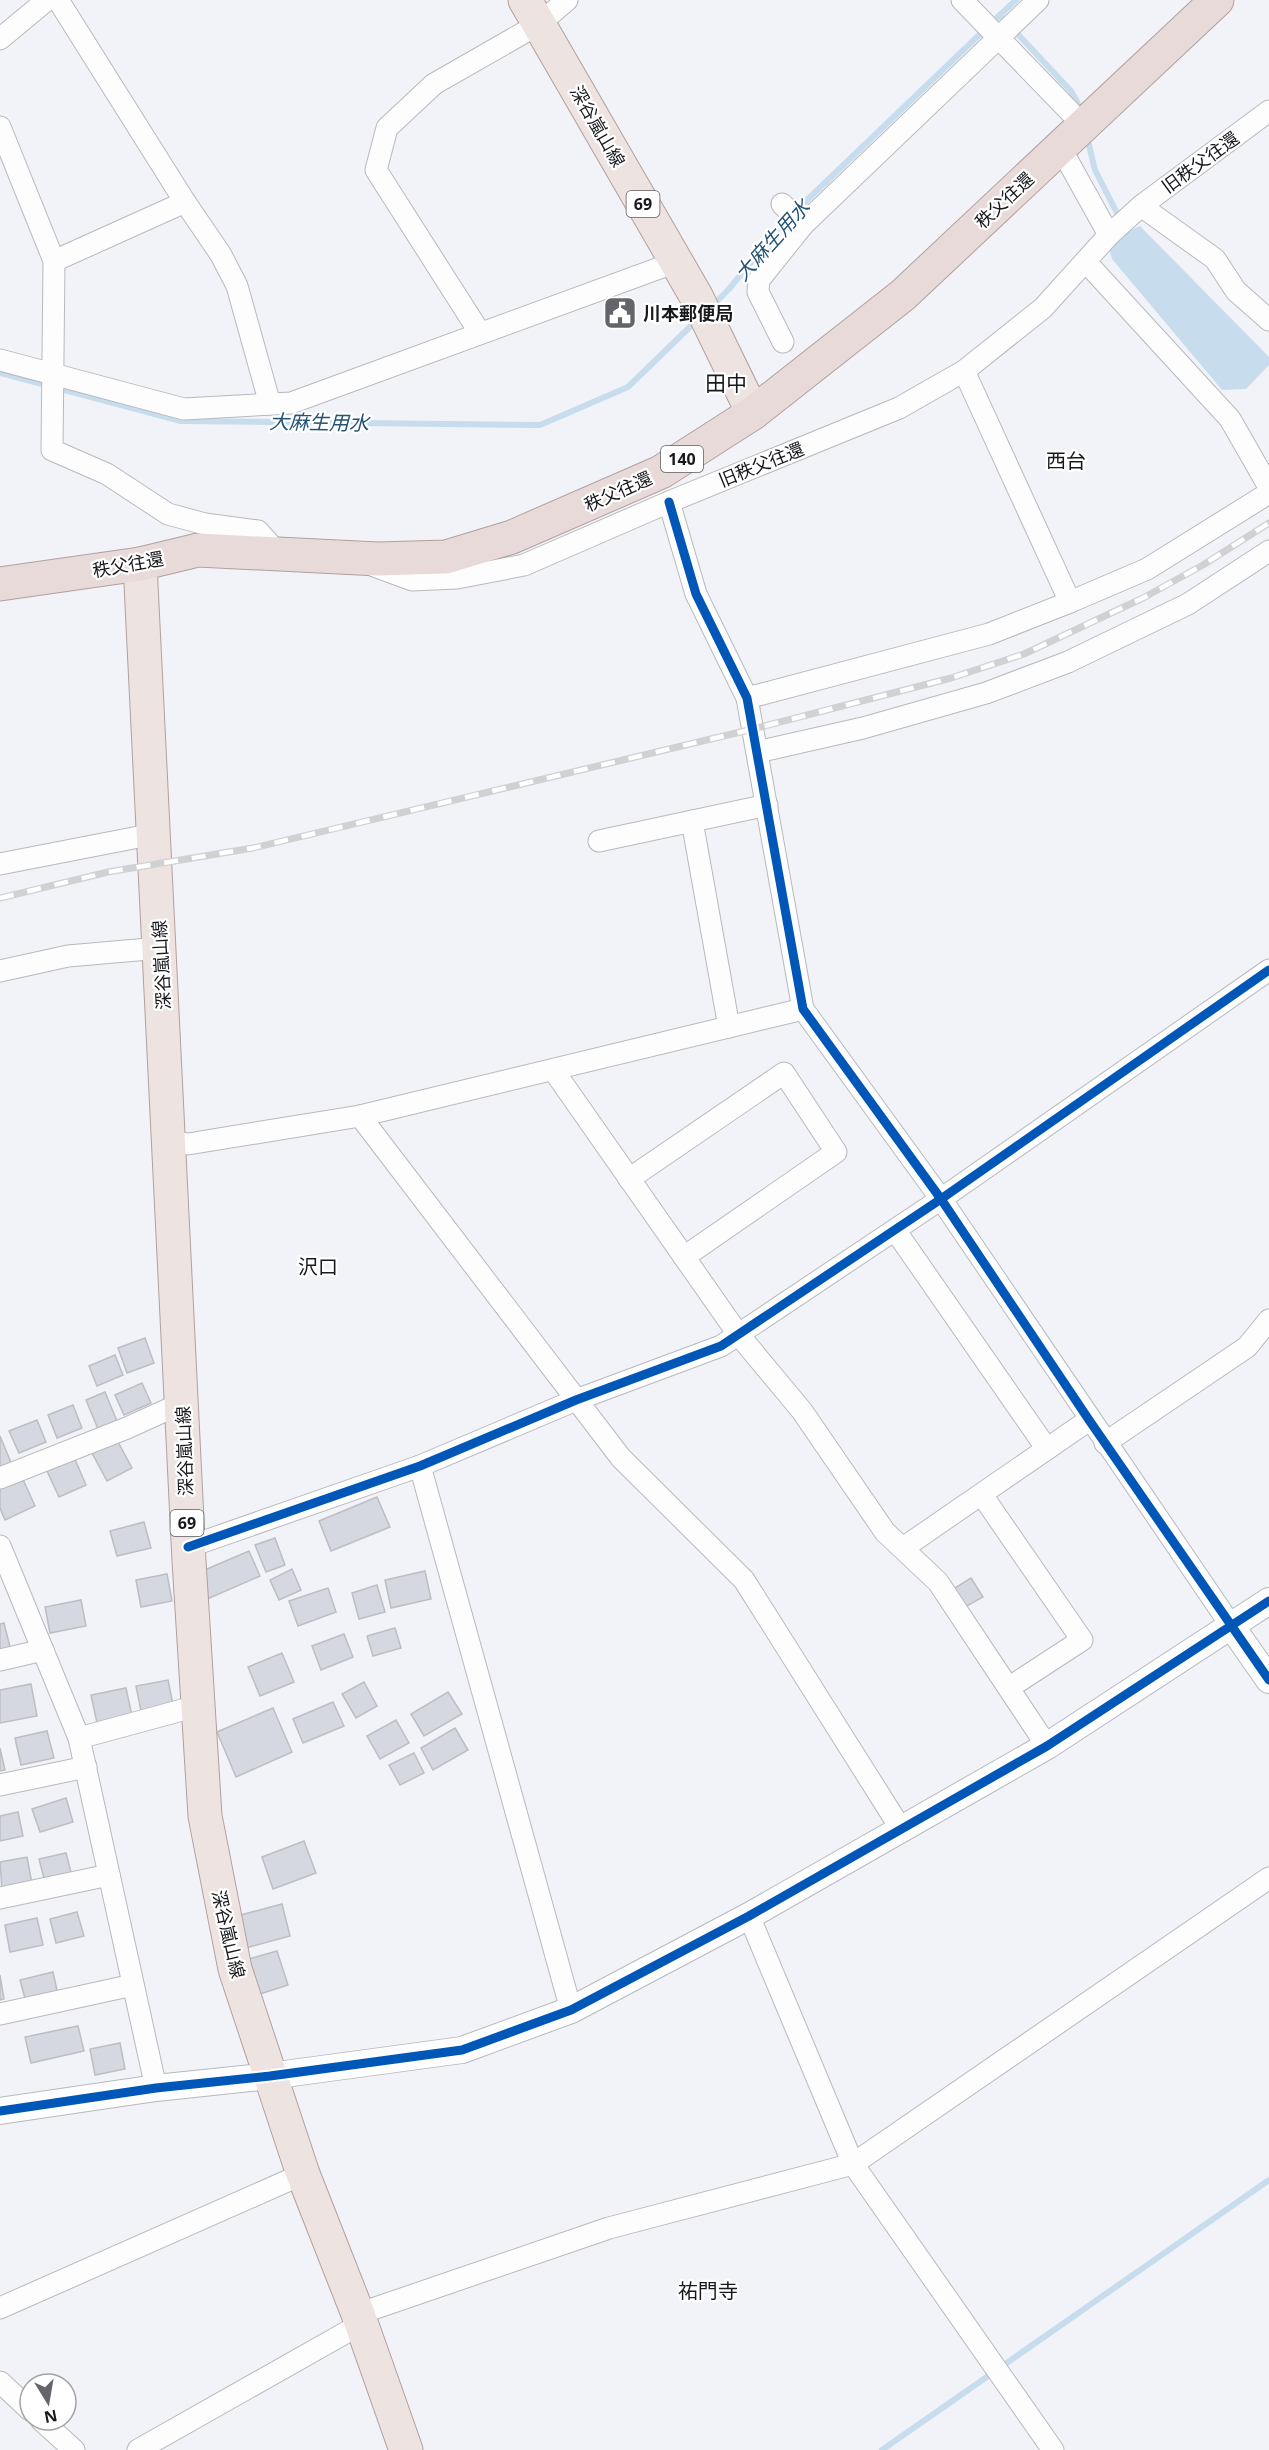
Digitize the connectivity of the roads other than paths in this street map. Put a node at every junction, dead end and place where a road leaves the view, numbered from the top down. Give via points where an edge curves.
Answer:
1 (47, 0) edge
2 (58, 0) edge
3 (567, 0) edge
4 (962, 0) edge
5 (1038, 0) edge
6 (1217, 0) edge
7 (532, 12) edge
8 (999, 29) junction
9 (0, 39) edge
10 (1269, 111) edge
11 (0, 127) edge
12 (1071, 136) junction
13 (185, 202) junction
14 (1125, 220) junction
15 (54, 261) junction
16 (676, 262) junction
17 (1086, 262) junction
18 (1269, 320) edge
19 (480, 333) junction
20 (783, 342) dead end
21 (0, 360) edge
22 (964, 371) junction
23 (51, 374) junction
24 (270, 404) junction
25 (753, 412) junction
26 (1269, 487) edge
27 (1269, 493) edge
28 (669, 502) junction
29 (1269, 551) edge
30 (277, 552) junction
31 (352, 557) junction
32 (140, 564) junction
33 (0, 584) edge
34 (1070, 602) junction
35 (747, 698) junction
36 (757, 753) junction
37 (766, 805) junction
38 (692, 821) junction
39 (154, 834) junction
40 (599, 841) dead end
41 (0, 864) edge
42 (160, 948) junction
43 (1269, 970) edge
44 (0, 971) edge
45 (802, 1009) junction
46 (729, 1027) junction
47 (554, 1071) junction
48 (360, 1116) junction
49 (169, 1141) junction
50 (628, 1179) junction
51 (941, 1199) junction
52 (895, 1230) junction
53 (684, 1257) junction
54 (1269, 1320) edge
55 (738, 1334) junction
56 (576, 1400) junction
57 (182, 1402) junction
58 (1089, 1420) junction
59 (1105, 1443) junction
60 (1047, 1449) junction
61 (420, 1466) junction
62 (0, 1478) edge
63 (982, 1495) junction
64 (0, 1546) edge
65 (188, 1547) junction
66 (903, 1548) junction
67 (7, 1585) edge
68 (1269, 1601) edge
69 (1232, 1627) junction
70 (43, 1650) junction
71 (0, 1660) edge
72 (1269, 1680) edge
73 (1010, 1687) junction
74 (197, 1706) junction
75 (79, 1738) junction
76 (1047, 1746) junction
77 (86, 1767) junction
78 (0, 1785) edge
79 (901, 1829) junction
80 (109, 1875) junction
81 (1269, 1878) edge
82 (0, 1899) edge
83 (749, 1916) junction
84 (133, 1985) junction
85 (571, 2010) junction
86 (0, 2014) edge
87 (270, 2076) junction
88 (156, 2088) junction
89 (0, 2111) edge
90 (853, 2164) junction
91 (303, 2174) junction
92 (0, 2308) edge
93 (360, 2319) junction
94 (0, 2382) edge
95 (18, 2399) edge
96 (54, 2432) edge
97 (74, 2450) edge
98 (138, 2450) edge
99 (406, 2450) edge
100 (1053, 2450) edge

1 - 9 street
2 - 13 street
3 - 7 street
4 - 8 street
5 - 8 street
6 - 12 highway, 秩父往還 / 140
7 - 16 main road, 深谷嵐山線 / 69
7 - 19 street via 434,84 387,128 376,170
8 - 12 street
8 - 20 street via 792,214 759,280 758,292
10 - 14 street, 旧秩父往還
11 - 15 street
12 - 14 street
12 - 25 highway, 秩父往還 / 140 via 903,295
13 - 15 street
13 - 24 street via 237,286
14 - 17 street, 旧秩父往還
14 - 18 street via 1215,259 1236,291
15 - 23 street
16 - 19 street
16 - 25 main road, 深谷嵐山線 / 69
17 - 22 street, 旧秩父往還 via 1043,308
17 - 26 street via 1230,418
19 - 24 street via 291,403
21 - 23 street
22 - 28 street, 旧秩父往還 via 899,408
22 - 34 street
23 - 24 street via 184,410
23 - 30 street via 52,450 107,474 168,514 258,531
25 - 31 highway, 秩父往還 / 140 via 661,472 512,537 446,557
27 - 34 street via 1147,569
28 - 31 street, 旧秩父往還 via 524,565 457,579 412,580
28 - 35 street via 696,594
29 - 36 street via 1188,604 1068,662 986,693
30 - 31 highway, 秩父往還 / 140
30 - 32 highway, 秩父往還 / 140 via 198,549
32 - 33 highway, 秩父往還 / 140
32 - 39 main road, 深谷嵐山線 / 69
34 - 35 street via 989,634
35 - 36 street
36 - 37 street
37 - 38 street
37 - 45 street
38 - 40 street
38 - 46 street
39 - 41 street
39 - 42 main road, 深谷嵐山線 / 69
42 - 44 street via 68,956
42 - 49 main road, 深谷嵐山線 / 69
43 - 51 street
45 - 46 street
45 - 51 street
46 - 47 street
47 - 48 street
47 - 50 street
48 - 49 street via 188,1144
48 - 56 street
49 - 57 main road, 深谷嵐山線 / 69
50 - 53 street
50 - 53 street via 784,1072 836,1152
51 - 52 street
51 - 58 street
52 - 55 street
52 - 60 street
53 - 55 street
54 - 59 street via 1247,1347
55 - 56 street via 721,1346
55 - 66 street via 802,1410 885,1532
56 - 61 street
56 - 79 street via 621,1458 744,1580
57 - 62 street
57 - 65 main road, 深谷嵐山線 / 69
58 - 59 street
58 - 60 street
59 - 69 street
60 - 63 street
61 - 65 street
61 - 85 street
63 - 66 street
63 - 73 street via 1083,1640
64 - 67 street
65 - 74 main road, 深谷嵐山線 / 69
66 - 73 street via 938,1582
67 - 70 street
68 - 69 street
69 - 72 street
69 - 76 street
70 - 71 street
70 - 75 street
73 - 76 street
74 - 75 street
74 - 87 main road, 深谷嵐山線 / 69 via 207,1828 235,1969
75 - 77 street
76 - 79 street
77 - 78 street
77 - 80 street
79 - 83 street
80 - 82 street
80 - 84 street
81 - 90 street
83 - 85 street
83 - 90 street
84 - 86 street
84 - 88 street
85 - 87 street via 462,2050
87 - 88 street
87 - 91 main road, 深谷嵐山線 / 69
88 - 89 street
90 - 93 street via 609,2228
90 - 100 street
91 - 92 street
91 - 93 main road, 深谷嵐山線 / 69
93 - 98 street
93 - 99 main road, 深谷嵐山線 / 69
94 - 95 street
96 - 97 street

